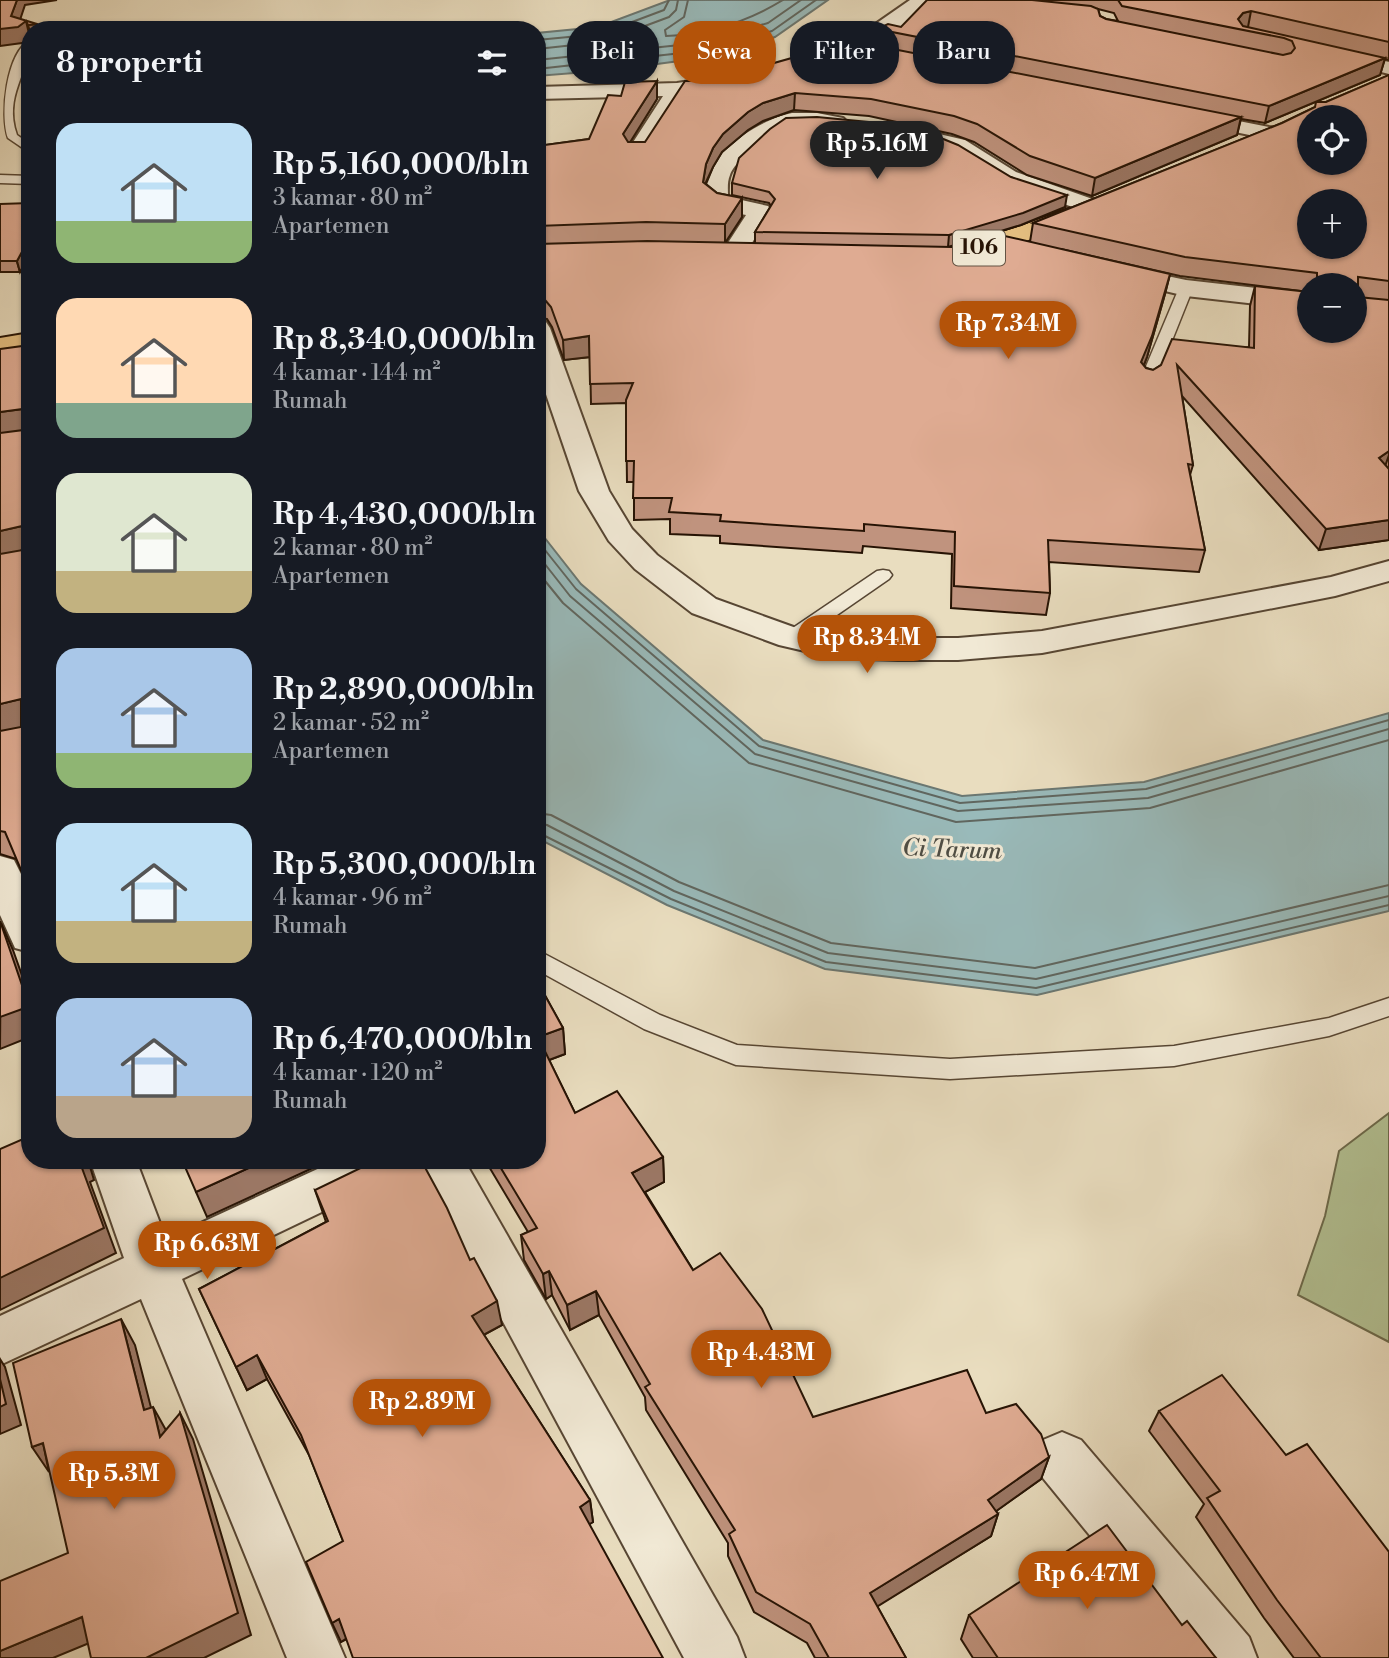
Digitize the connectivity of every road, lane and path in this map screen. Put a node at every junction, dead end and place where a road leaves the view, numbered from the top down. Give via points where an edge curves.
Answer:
1 (922, 0) edge
2 (896, 21) edge
3 (1308, 48) edge
4 (21, 56) edge
5 (1389, 68) edge
6 (707, 84) edge
7 (677, 89) junction
8 (546, 93) edge
9 (1163, 112) edge
10 (1294, 121) edge
11 (859, 125) edge
12 (886, 129) edge
13 (1269, 133) junction
14 (21, 142) edge
15 (1230, 149) edge
16 (637, 153) edge
17 (0, 179) edge
18 (21, 180) edge
19 (1118, 196) edge
20 (1093, 207) junction
21 (994, 244) junction
22 (722, 252) joint
23 (758, 253) edge
24 (1034, 254) edge
25 (938, 258) edge
26 (1088, 267) edge
27 (1186, 288) junction
28 (1297, 301) edge
29 (21, 342) edge
30 (0, 345) edge
31 (546, 354) edge
32 (1147, 383) edge
33 (1389, 571) edge
34 (883, 575) dead end
35 (791, 638) junction
36 (0, 870) edge
37 (21, 917) edge
38 (546, 964) edge
39 (1389, 1007) edge
40 (116, 1169) edge
41 (365, 1169) edge
42 (444, 1169) edge
43 (152, 1267) junction
44 (0, 1340) edge
45 (1062, 1459) dead end
46 (316, 1658) edge
47 (716, 1658) edge
48 (1228, 1658) edge

1 - 2 street
3 - 5 street
4 - 14 lane via 10,81 8,124 11,135
6 - 7 street
7 - 8 street
7 - 16 street
9 - 13 street
10 - 13 main road
11 - 22 street via 782,121 730,158 718,175 717,199 760,211
12 - 20 street via 957,145 1008,177
13 - 15 main road
17 - 18 lane
19 - 20 main road, 106
20 - 21 main road, 106
21 - 24 street
21 - 25 main road, 106
22 - 23 main road
26 - 27 street
27 - 28 street
27 - 32 lane
29 - 30 main road
31 - 35 street via 594,491 620,534 646,562 704,606
33 - 35 street via 1335,586 1042,642 898,649 835,647
34 - 35 lane
36 - 37 street
38 - 39 lane via 652,1023 736,1055 950,1069 1174,1055 1329,1027
40 - 43 street
41 - 43 street
42 - 47 street
43 - 44 street
43 - 46 street
45 - 48 street

